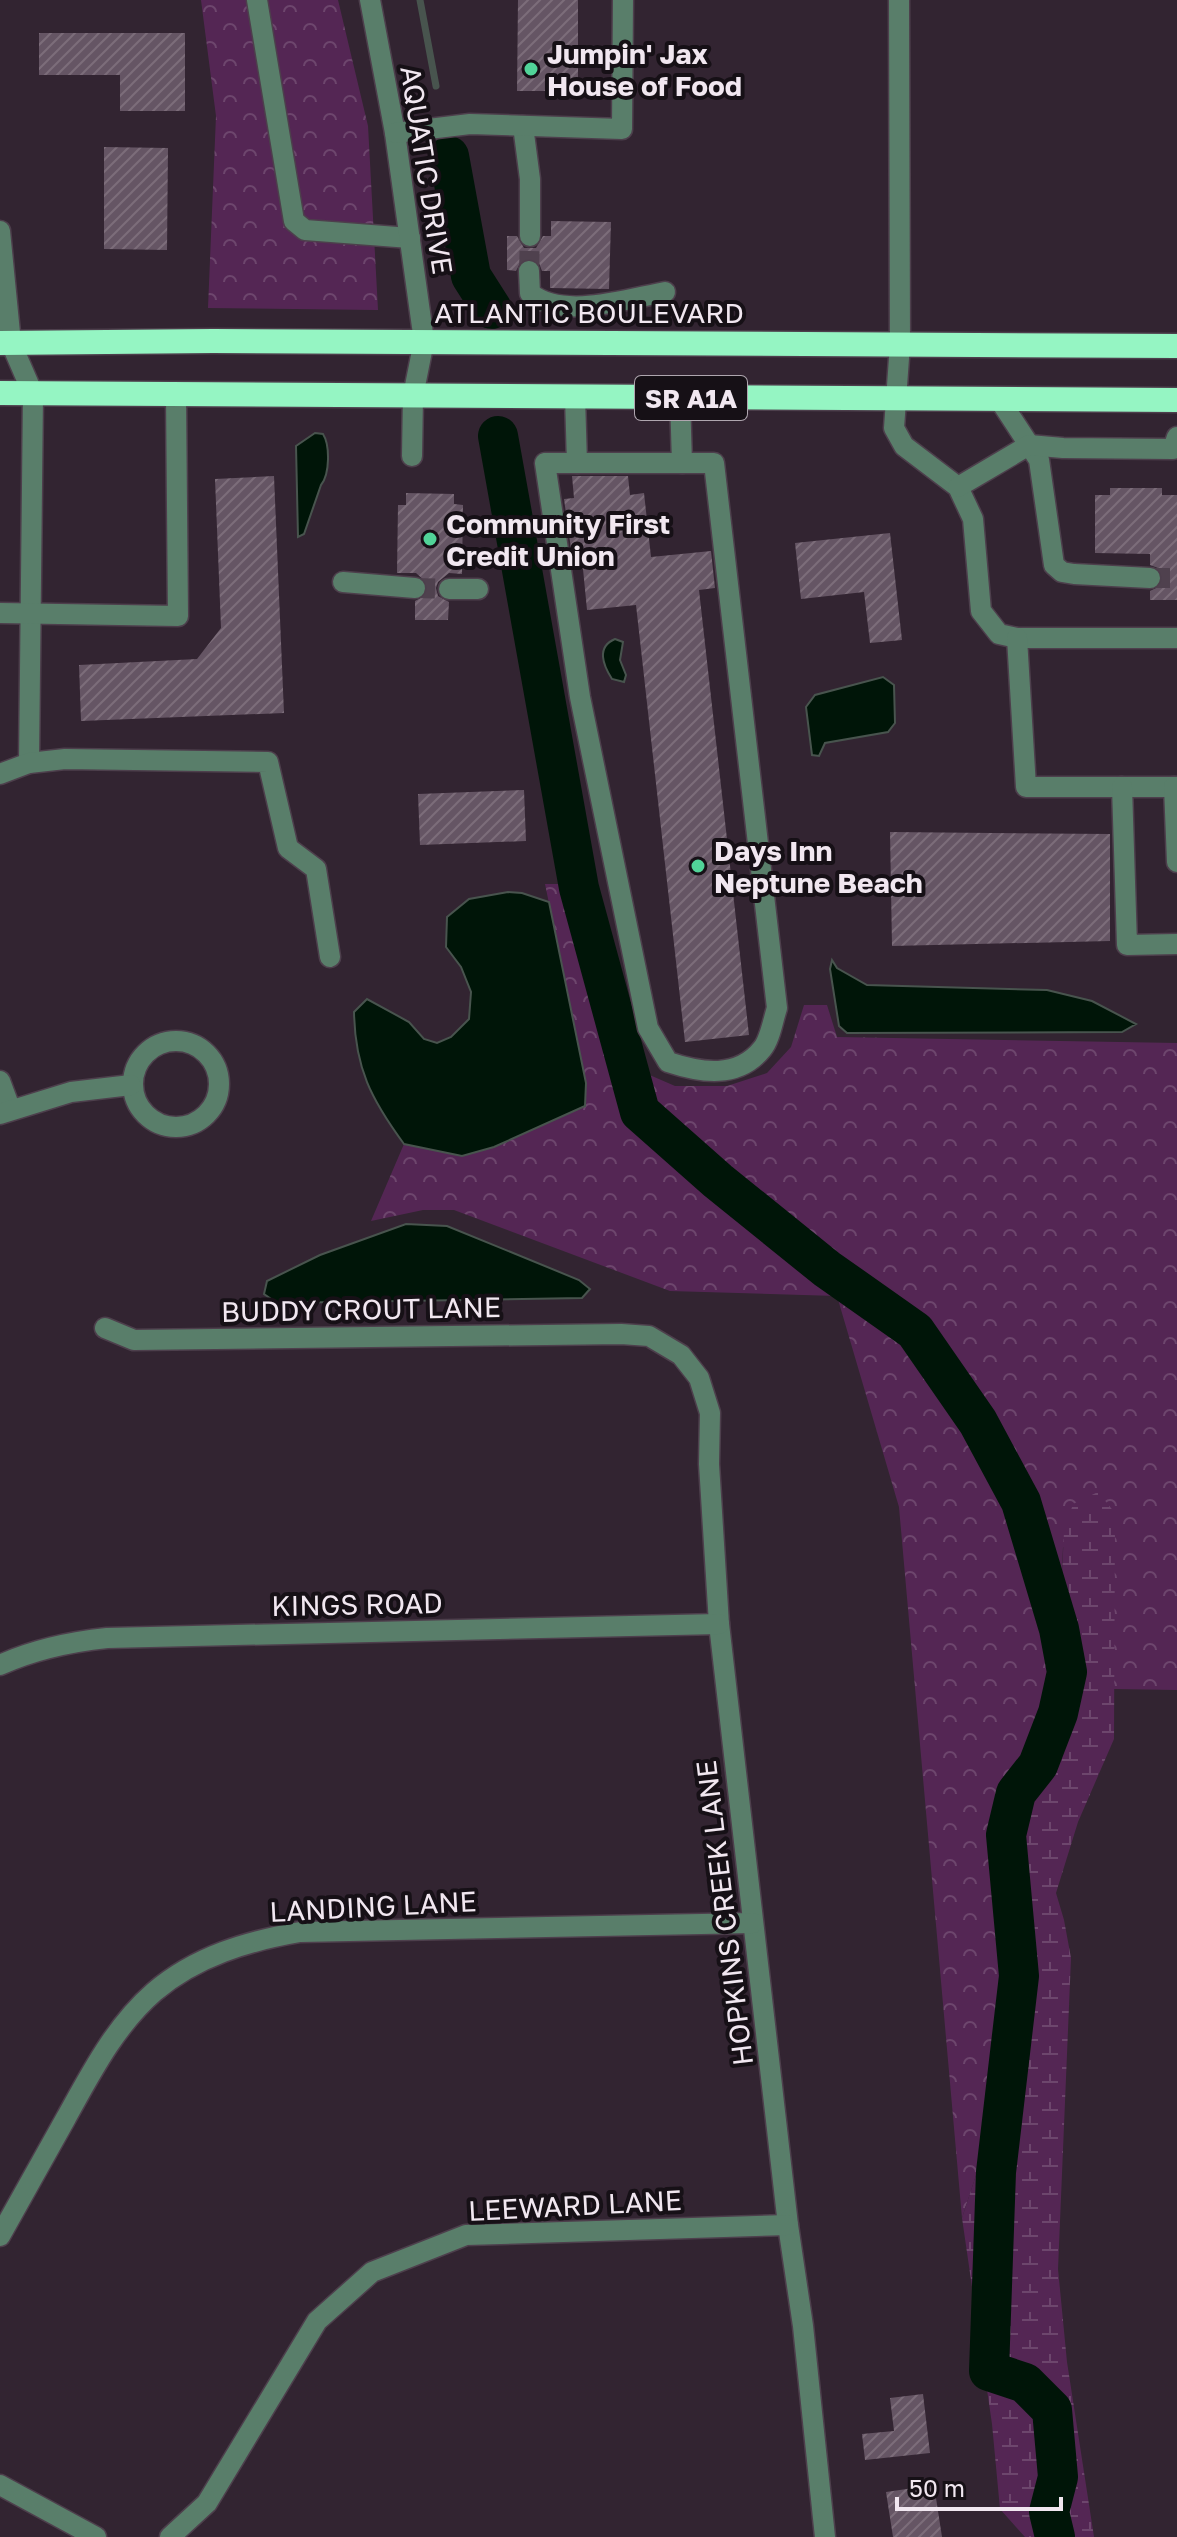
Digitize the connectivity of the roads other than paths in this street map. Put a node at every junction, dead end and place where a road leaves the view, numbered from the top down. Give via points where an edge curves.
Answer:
1 (257, 0) edge
2 (370, 0) edge
3 (623, 0) edge
4 (899, 0) edge
5 (523, 126) junction
6 (395, 133) junction
7 (0, 231) edge
8 (530, 236) tunnel mouth
9 (410, 238) junction
10 (2, 265) edge
11 (529, 271) tunnel mouth
12 (665, 292) dead end
13 (424, 341) junction
14 (5, 343) edge
15 (900, 344) junction
16 (1177, 346) edge
17 (0, 393) edge
18 (33, 394) junction
19 (176, 395) junction
20 (413, 396) junction
21 (575, 397) junction
22 (680, 398) junction
23 (895, 398) junction
24 (999, 399) junction
25 (1177, 400) edge
26 (1175, 443) edge
27 (1029, 445) junction
28 (412, 456) dead end
29 (577, 463) junction
30 (682, 463) junction
31 (958, 487) junction
32 (1150, 578) tunnel mouth
33 (343, 582) dead end
34 (415, 588) tunnel mouth
35 (449, 589) tunnel mouth
36 (478, 589) dead end
37 (0, 613) edge
38 (31, 613) junction
39 (1017, 638) junction
40 (1177, 638) edge
41 (29, 763) junction
42 (0, 774) edge
43 (1122, 787) junction
44 (1176, 787) edge
45 (1177, 862) edge
46 (1177, 944) edge
47 (330, 957) dead end
48 (0, 1081) edge
49 (131, 1085) junction
50 (5, 1111) edge
51 (105, 1328) dead end
52 (621, 1334) joint
53 (719, 1624) junction
54 (0, 1665) edge
55 (753, 1923) junction
56 (788, 2225) junction
57 (0, 2236) edge
58 (0, 2485) edge
59 (96, 2537) edge
60 (170, 2537) edge
61 (825, 2537) edge

1 - 9 street via 294,221 305,230
2 - 6 street, AQUATIC DRIVE
3 - 5 street via 622,129
4 - 15 street
5 - 6 street via 470,124
5 - 8 street
6 - 9 street, AQUATIC DRIVE
7 - 10 street
9 - 13 street, AQUATIC DRIVE
10 - 14 street
11 - 12 street via 530,293 542,303 588,306
13 - 14 highway, ATLANTIC BOULEVARD / SR A1A
13 - 15 highway, ATLANTIC BOULEVARD / SR A1A
13 - 20 street, AQUATIC DRIVE
14 - 18 street
15 - 16 highway, ATLANTIC BOULEVARD / SR A1A
15 - 23 street
17 - 18 highway, SR A1A
18 - 19 highway, SR A1A
18 - 38 street
19 - 20 highway, SR A1A
19 - 38 street via 178,616
20 - 21 highway, SR A1A
20 - 28 street, AQUATIC DRIVE
21 - 22 highway, SR A1A
21 - 29 street
22 - 23 highway, SR A1A
22 - 30 street
23 - 24 highway, SR A1A
23 - 31 street via 894,428 904,446
24 - 25 highway, SR A1A
24 - 27 street
26 - 27 street
27 - 31 street
27 - 32 street via 1042,472 1054,565 1074,574
29 - 30 street
29 - 30 street via 545,463 580,697 648,1028 668,1062 694,1071 734,1071 763,1049 777,1008 714,463
31 - 39 street via 973,519 981,611 999,634
33 - 34 street
35 - 36 street
37 - 38 street
38 - 41 street
39 - 40 street
39 - 43 street via 1026,787
41 - 42 street
41 - 47 street via 268,762 288,848 316,869
43 - 44 street
43 - 46 street via 1127,945
44 - 45 street
48 - 50 street
49 - 49 street via 142,1114 169,1128 200,1122 219,1098 218,1067 197,1045 167,1040 141,1056
49 - 50 street via 71,1092
51 - 52 street, BUDDY CROUT LANE via 134,1340
52 - 53 street, HOPKINS CREEK LANE via 649,1336 681,1355 699,1378 710,1413
53 - 54 street, KINGS ROAD via 107,1638 64,1643
53 - 55 street, HOPKINS CREEK LANE
55 - 56 street, HOPKINS CREEK LANE
55 - 57 street, LANDING LANE via 300,1932 225,1950 154,1992 104,2051
56 - 60 street, LEEWARD LANE via 466,2235 372,2272 317,2321 207,2503
56 - 61 street, HOPKINS CREEK LANE
58 - 59 street

